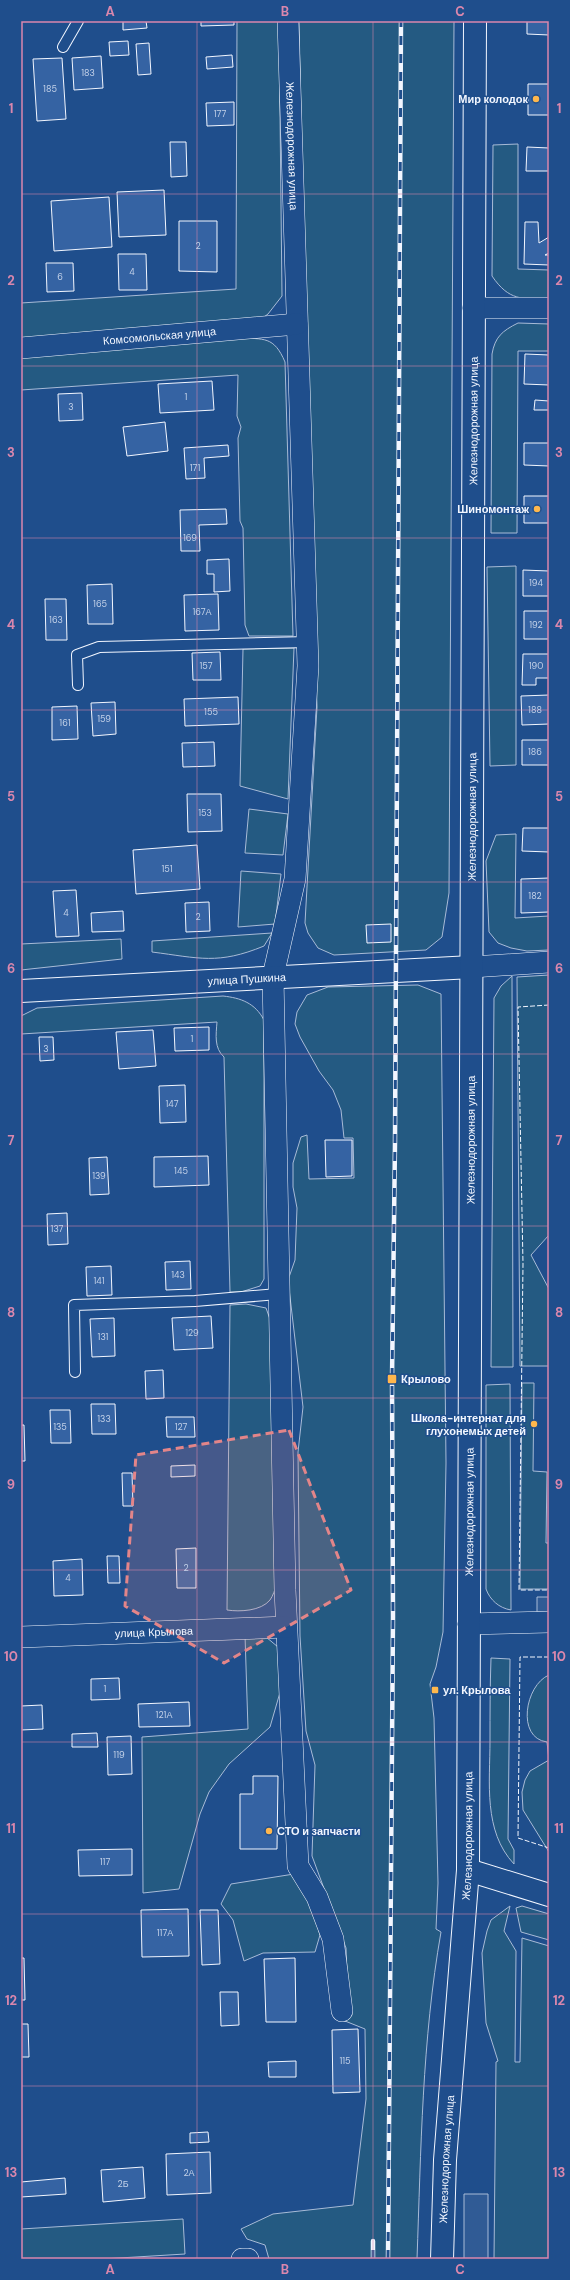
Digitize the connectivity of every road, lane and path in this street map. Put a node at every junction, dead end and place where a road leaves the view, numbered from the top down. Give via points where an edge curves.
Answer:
1 (78, 21) edge
2 (288, 21) edge
3 (475, 21) edge
4 (63, 47) dead end
5 (473, 308) junction
6 (549, 308) edge
7 (297, 324) junction
8 (21, 348) edge
9 (308, 642) junction
10 (78, 685) dead end
11 (549, 962) edge
12 (472, 967) junction
13 (273, 976) junction
14 (21, 990) edge
15 (278, 1294) junction
16 (75, 1372) dead end
17 (549, 1622) edge
18 (468, 1624) junction
19 (286, 1627) junction
20 (21, 1637) edge
21 (468, 1870) junction
22 (549, 1895) edge
23 (342, 2011) dead end
24 (242, 2259) edge
25 (248, 2259) edge
26 (442, 2259) edge

1 - 4 lane
2 - 7 street, Железнодорожная улица
3 - 5 main road, Железнодорожная улица
5 - 6 street
5 - 12 main road, Железнодорожная улица
7 - 8 street, Комсомольская улица
7 - 9 street, Железнодорожная улица
9 - 10 lane via 99,647 77,655
9 - 13 street, Железнодорожная улица via 295,879
11 - 12 street
12 - 13 main road, улица Пушкина
12 - 18 main road, Железнодорожная улица
13 - 14 main road, улица Пушкина
13 - 15 street, Железнодорожная улица
15 - 16 lane via 195,1301 74,1305
15 - 19 street, Железнодорожная улица
17 - 18 street
18 - 21 main road, Железнодорожная улица
19 - 20 street, улица Крылова
19 - 23 street, Железнодорожная улица via 298,1866 317,1897 333,1939
21 - 22 main road
21 - 26 main road, Железнодорожная улица via 446,2160
24 - 25 street

